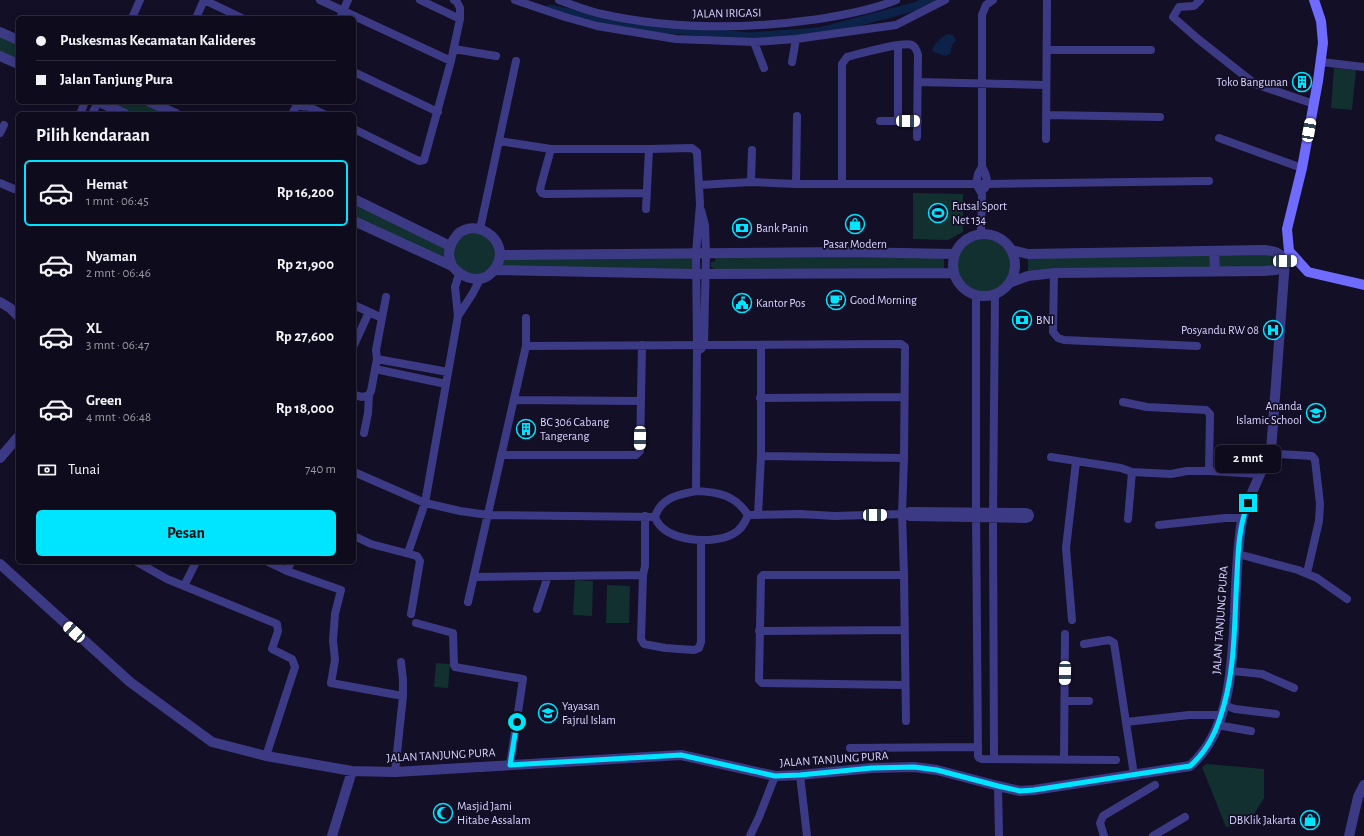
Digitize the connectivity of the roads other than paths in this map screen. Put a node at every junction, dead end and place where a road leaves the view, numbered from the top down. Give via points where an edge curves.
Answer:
1 (140, 0) edge
2 (204, 0) edge
3 (320, 0) edge
4 (348, 0) edge
5 (420, 0) edge
6 (454, 0) edge
7 (515, 0) edge
8 (559, 0) edge
9 (896, 0) edge
10 (945, 0) edge
11 (992, 0) edge
12 (1047, 0) edge
13 (1200, 0) edge
14 (1314, 0) edge
15 (342, 14) edge
16 (133, 16) edge
17 (197, 16) edge
18 (238, 16) edge
19 (460, 18) junction
20 (356, 20) edge
21 (615, 23) junction
22 (0, 32) edge
23 (16, 39) edge
24 (796, 39) junction
25 (754, 42) junction
26 (898, 45) junction
27 (454, 49) junction
28 (1047, 50) junction
29 (1151, 50) dead end
30 (0, 56) edge
31 (496, 56) dead end
32 (451, 61) junction
33 (516, 61) dead end
34 (792, 62) dead end
35 (1321, 62) junction
36 (16, 63) edge
37 (1364, 67) edge
38 (764, 68) dead end
39 (356, 73) edge
40 (918, 82) junction
41 (982, 84) junction
42 (1046, 85) junction
43 (102, 104) edge
44 (154, 104) edge
45 (295, 104) edge
46 (310, 104) edge
47 (1314, 104) junction
48 (120, 112) edge
49 (172, 112) edge
50 (321, 112) edge
51 (438, 112) junction
52 (1046, 115) junction
53 (797, 116) dead end
54 (1160, 117) dead end
55 (880, 121) dead end
56 (898, 121) junction
57 (918, 121) junction
58 (4, 125) dead end
59 (356, 130) edge
60 (0, 133) edge
61 (917, 137) dead end
62 (1046, 138) dead end
63 (1218, 138) dead end
64 (499, 141) junction
65 (551, 149) junction
66 (649, 149) junction
67 (752, 150) dead end
68 (982, 167) junction
69 (1302, 168) junction
70 (1209, 181) dead end
71 (751, 182) junction
72 (0, 183) edge
73 (699, 184) junction
74 (796, 184) junction
75 (842, 184) junction
76 (976, 184) junction
77 (987, 184) junction
78 (16, 188) edge
79 (647, 192) junction
80 (982, 194) junction
81 (356, 200) edge
82 (646, 209) dead end
83 (356, 222) edge
84 (480, 229) junction
85 (981, 234) junction
86 (450, 246) junction
87 (1012, 250) junction
88 (1214, 251) junction
89 (701, 253) junction
90 (954, 254) junction
91 (500, 255) junction
92 (1285, 261) junction
93 (1298, 261) junction
94 (452, 266) junction
95 (494, 270) junction
96 (1215, 271) junction
97 (953, 273) junction
98 (1054, 273) junction
99 (459, 274) junction
100 (701, 274) junction
101 (480, 278) junction
102 (1010, 283) junction
103 (1364, 285) edge
104 (995, 294) junction
105 (976, 296) junction
106 (386, 297) dead end
107 (0, 302) edge
108 (356, 305) edge
109 (368, 312) junction
110 (16, 314) edge
111 (458, 316) junction
112 (382, 318) junction
113 (526, 318) dead end
114 (356, 340) edge
115 (642, 345) junction
116 (701, 345) junction
117 (761, 345) junction
118 (526, 346) junction
119 (1197, 346) dead end
120 (377, 359) junction
121 (375, 369) junction
122 (448, 372) junction
123 (446, 384) junction
124 (369, 395) junction
125 (356, 396) edge
126 (904, 397) junction
127 (760, 398) junction
128 (514, 400) junction
129 (640, 401) junction
130 (1123, 402) dead end
131 (364, 433) dead end
132 (16, 439) edge
133 (1271, 450) junction
134 (501, 455) junction
135 (761, 456) junction
136 (1051, 457) dead end
137 (0, 458) edge
138 (904, 458) junction
139 (1076, 462) junction
140 (1209, 471) junction
141 (1132, 472) junction
142 (356, 473) edge
143 (1260, 474) junction
144 (696, 491) junction
145 (425, 503) junction
146 (902, 514) junction
147 (976, 514) junction
148 (488, 515) junction
149 (748, 515) junction
150 (758, 515) junction
151 (993, 515) junction
152 (645, 516) junction
153 (655, 517) junction
154 (1243, 518) junction
155 (1128, 519) dead end
156 (1159, 525) dead end
157 (356, 537) edge
158 (701, 540) junction
159 (408, 553) junction
160 (1238, 554) junction
161 (0, 564) edge
162 (140, 564) edge
163 (195, 564) edge
164 (272, 564) edge
165 (290, 564) edge
166 (287, 571) junction
167 (1307, 573) junction
168 (642, 575) junction
169 (904, 575) junction
170 (548, 576) junction
171 (474, 577) junction
172 (184, 586) junction
173 (1347, 599) dead end
174 (468, 602) dead end
175 (537, 609) dead end
176 (411, 614) dead end
177 (1072, 620) dead end
178 (416, 623) dead end
179 (904, 630) junction
180 (760, 631) junction
181 (1065, 634) dead end
182 (1084, 644) dead end
183 (401, 662) dead end
184 (1232, 671) junction
185 (905, 685) junction
186 (1294, 688) dead end
187 (403, 696) junction
188 (1089, 700) dead end
189 (1065, 701) junction
190 (1224, 705) junction
191 (1276, 714) dead end
192 (1221, 715) junction
193 (906, 721) dead end
194 (1126, 722) junction
195 (1217, 725) junction
196 (1250, 731) dead end
197 (978, 747) junction
198 (850, 748) dead end
199 (266, 756) junction
200 (994, 759) junction
201 (1064, 760) junction
202 (1116, 760) dead end
203 (510, 765) junction
204 (352, 770) junction
205 (395, 772) junction
206 (800, 775) junction
207 (1134, 775) junction
208 (775, 776) junction
209 (1155, 785) dead end
210 (1364, 785) edge
211 (998, 786) junction
212 (1185, 817) dead end
213 (332, 836) edge
214 (750, 836) edge
215 (807, 836) edge
216 (999, 836) edge
217 (1104, 836) edge
218 (1153, 836) edge
219 (1349, 836) edge

1 - 16 street
2 - 17 street
2 - 18 street
3 - 15 street
4 - 15 street
5 - 19 street
6 - 19 street via 460,8
7 - 21 street via 565,17
8 - 21 street, JALAN IRIGASI via 601,14
9 - 21 street, JALAN IRIGASI via 839,16 754,26
10 - 24 street via 896,25
11 - 41 street via 986,5 982,15
12 - 28 street
13 - 47 street via 1194,6 1178,6 1173,17 1255,84
14 - 35 main road via 1321,22
19 - 27 street
20 - 32 street
21 - 25 street via 676,39
22 - 23 street
24 - 25 street
24 - 34 street
25 - 38 street
26 - 40 street via 908,44 917,50
26 - 56 street
26 - 75 street via 847,57 842,64
27 - 31 street
27 - 32 street
28 - 29 street
28 - 42 street
30 - 36 street
32 - 51 street
33 - 64 street
35 - 37 street
35 - 47 main road
39 - 51 street
40 - 41 street
40 - 57 street
41 - 42 street
41 - 68 street
42 - 52 street
43 - 48 street
44 - 49 street
45 - 46 street via 303,107
46 - 50 street
47 - 69 main road
51 - 59 street via 422,161
52 - 54 street
52 - 62 street
53 - 74 street
55 - 56 street
56 - 57 street
57 - 61 street
58 - 60 street
63 - 69 street
64 - 65 street
64 - 84 street
65 - 66 street
65 - 79 street via 541,185 542,193
66 - 73 street via 695,149
66 - 79 street
67 - 71 street
68 - 76 street
68 - 77 street
69 - 93 main road via 1287,229 1289,251
70 - 77 street
71 - 73 street
71 - 74 street
72 - 78 street
73 - 89 street
74 - 75 street
75 - 76 street
76 - 77 street
76 - 80 street
77 - 80 street
79 - 82 street
80 - 85 street
81 - 86 street
83 - 94 street
84 - 86 street via 461,232
84 - 91 street via 495,238
85 - 87 street via 990,234 1001,239
85 - 90 street via 970,236 963,241
86 - 94 street
87 - 88 street via 1028,254
87 - 102 street via 1015,264
88 - 92 street via 1276,251
88 - 96 street
89 - 90 street
89 - 91 street
89 - 100 street
90 - 97 street
91 - 95 street
92 - 93 street
92 - 96 street via 1276,270
92 - 133 street, JALAN TANJUNG PURA
93 - 103 main road via 1308,272
94 - 99 street
95 - 100 street
95 - 101 street
96 - 98 street
97 - 100 street
97 - 105 street via 962,288
98 - 102 street via 1028,276
98 - 119 street via 1053,332 1058,338
99 - 101 street via 470,279
99 - 111 street via 455,287
100 - 116 street
101 - 111 street
102 - 104 street
104 - 105 street
104 - 151 street
105 - 147 street
106 - 112 street
107 - 110 street
108 - 109 street
109 - 112 street
109 - 114 street
111 - 122 street
112 - 120 street via 376,350
113 - 118 street
115 - 116 street
115 - 118 street
115 - 129 street
116 - 117 street
116 - 144 street via 697,354
117 - 126 street via 901,344 905,347
117 - 127 street
118 - 128 street
120 - 121 street
120 - 122 street
121 - 123 street
121 - 124 street
122 - 123 street
123 - 145 street
124 - 125 street
124 - 131 street
126 - 127 street
126 - 138 street
127 - 135 street
128 - 129 street
128 - 134 street
129 - 134 street via 640,451 636,455
130 - 140 street via 1147,407 1208,411
132 - 137 street
133 - 143 street, JALAN TANJUNG PURA
133 - 167 street via 1279,454 1312,456 1314,460 1320,504 1319,521
134 - 148 street
135 - 138 street
135 - 150 street
136 - 139 street
138 - 146 street
139 - 141 street via 1121,468
139 - 177 street via 1066,548
140 - 141 street via 1171,474
140 - 143 street
141 - 155 street
142 - 145 street
143 - 154 street, JALAN TANJUNG PURA
144 - 149 street via 718,493 733,498
144 - 153 street via 669,499 660,505
145 - 148 street
145 - 159 street
146 - 147 street via 910,517
146 - 150 street
146 - 169 street
147 - 151 street
147 - 197 street
148 - 152 street
148 - 171 street
149 - 150 street
149 - 158 street via 744,525 731,536
151 - 200 street
152 - 153 street
152 - 168 street via 645,566
153 - 158 street via 664,530 674,535
154 - 156 street
154 - 160 street, JALAN TANJUNG PURA
157 - 159 street via 371,544
158 - 168 street via 699,648 665,648 642,642
159 - 176 street via 417,556 420,561
160 - 167 street
160 - 184 street, JALAN TANJUNG PURA
161 - 199 street, JALAN TANJUNG PURA via 130,682 212,742
162 - 172 street
163 - 172 street
164 - 166 street
165 - 166 street
166 - 187 street via 341,590 335,614 335,660 331,683
167 - 173 street
168 - 170 street
169 - 179 street
169 - 180 street via 763,575 760,579
170 - 171 street
170 - 175 street
171 - 174 street
172 - 199 street via 277,624 278,630 272,649 292,659 295,666
178 - 203 street via 453,633 455,667 523,679
179 - 180 street
179 - 185 street
180 - 185 street via 759,680 762,683
181 - 189 street
182 - 194 street via 1109,640 1114,643
183 - 187 street
184 - 186 street via 1262,674
184 - 190 street, JALAN TANJUNG PURA
185 - 193 street
187 - 205 street
188 - 189 street
189 - 201 street
190 - 191 street via 1235,709
190 - 192 street, JALAN TANJUNG PURA
192 - 194 street
192 - 195 street, JALAN TANJUNG PURA
194 - 207 street
195 - 196 street
195 - 207 street, JALAN TANJUNG PURA via 1207,747 1190,766
197 - 198 street
197 - 200 street via 979,758
199 - 204 street, JALAN TANJUNG PURA
200 - 201 street
201 - 202 street
203 - 205 street, JALAN TANJUNG PURA
203 - 208 street, JALAN TANJUNG PURA via 681,755
204 - 205 street, JALAN TANJUNG PURA
204 - 213 street
206 - 208 street, JALAN TANJUNG PURA
206 - 211 street, JALAN TANJUNG PURA via 914,767 937,770
206 - 215 street
207 - 211 street, JALAN TANJUNG PURA via 1034,790 1020,791
208 - 214 street
209 - 217 street via 1104,816 1100,822
210 - 219 street via 1358,797
211 - 216 street
212 - 218 street

